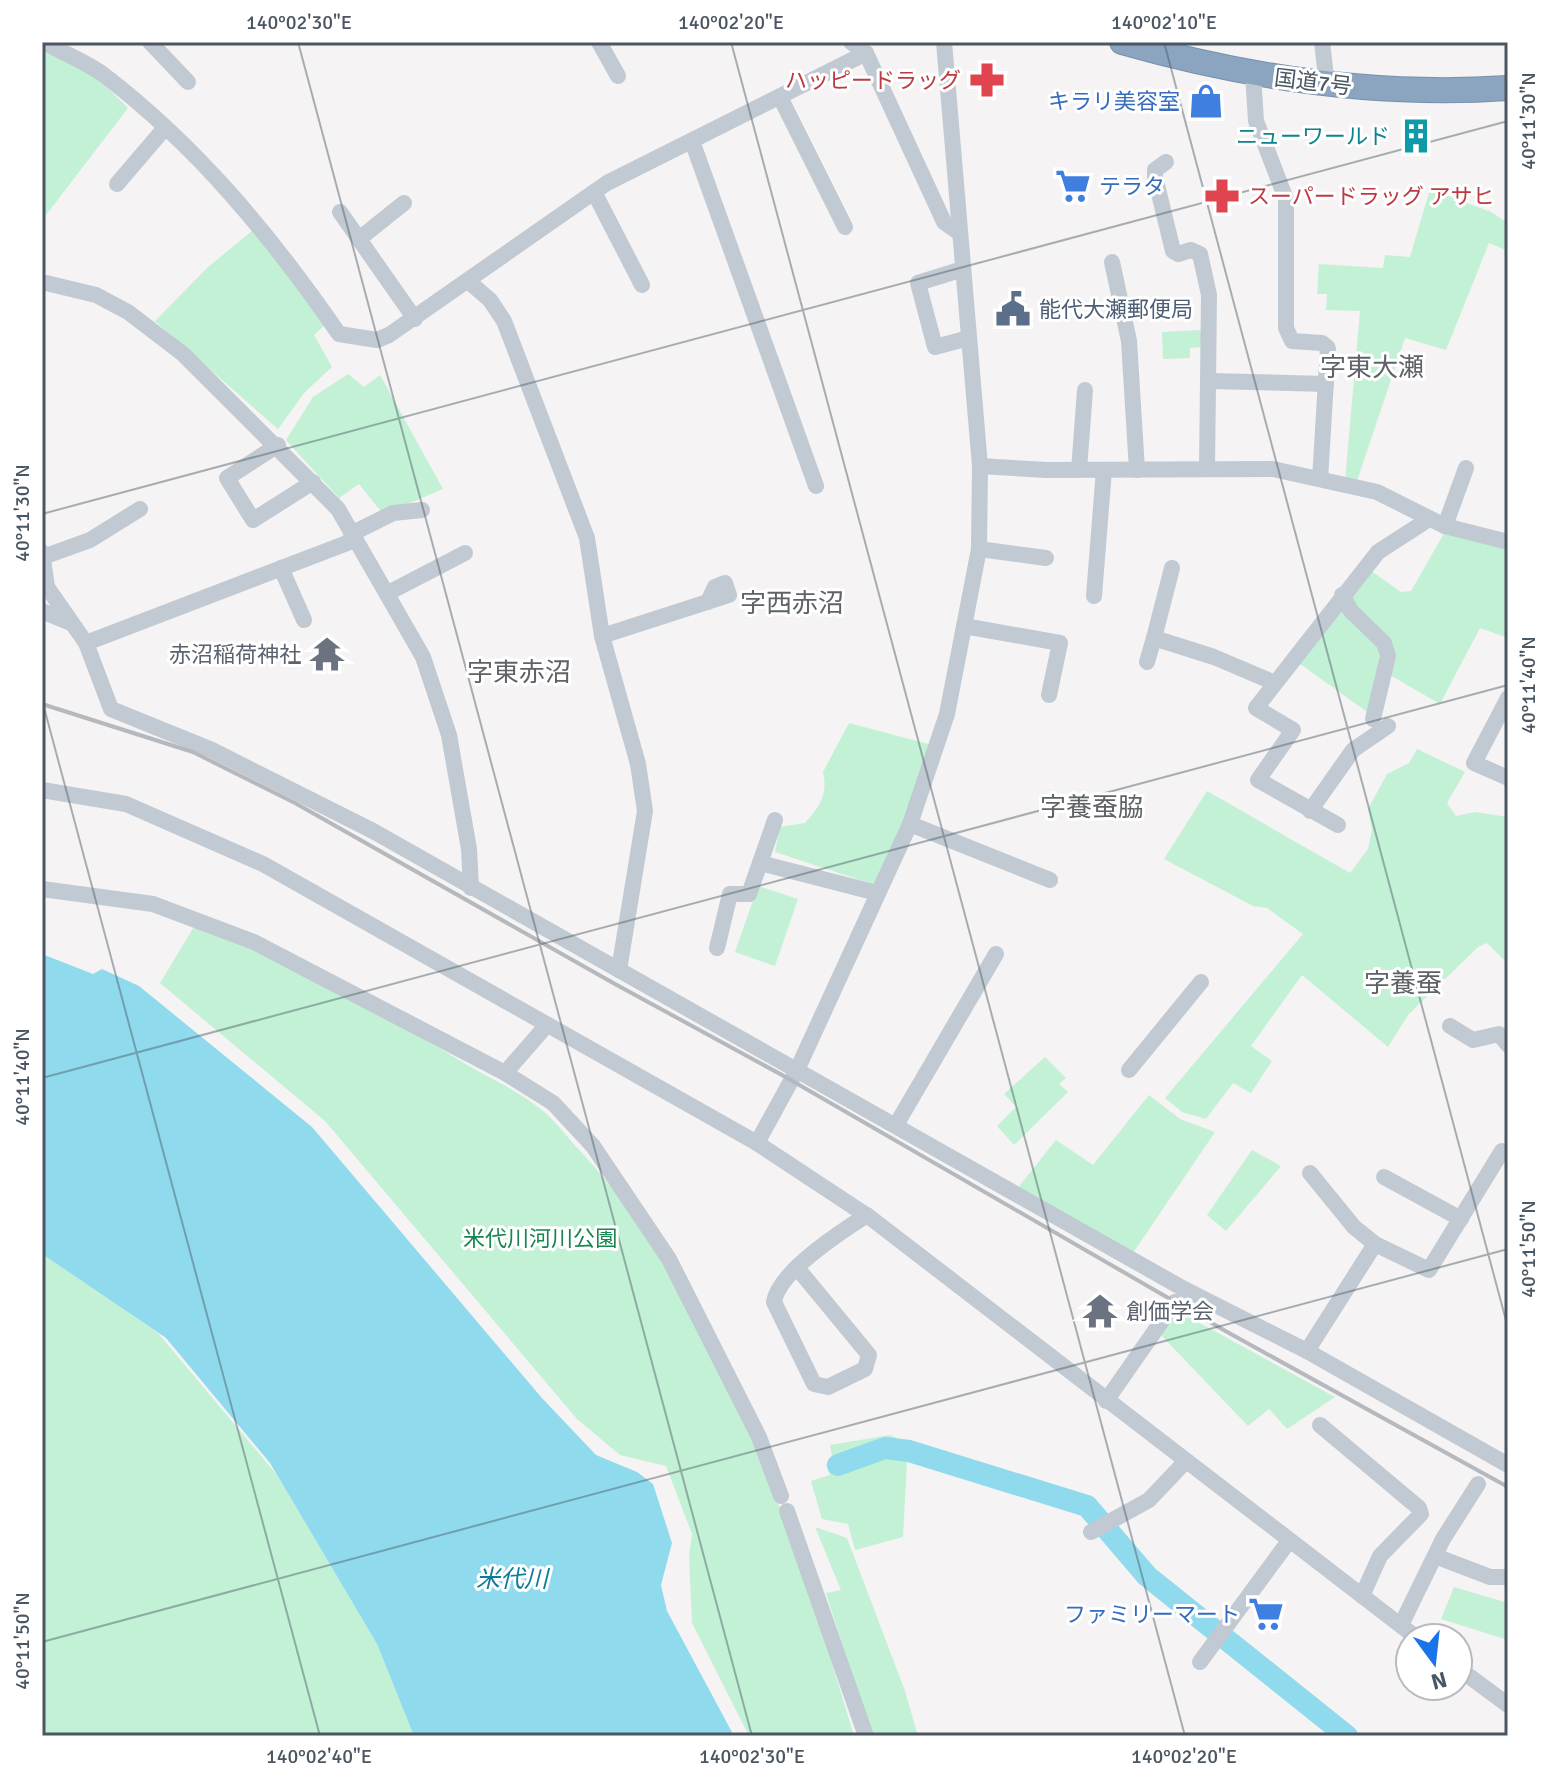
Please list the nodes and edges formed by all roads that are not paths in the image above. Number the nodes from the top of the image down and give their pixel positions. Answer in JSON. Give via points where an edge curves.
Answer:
{"nodes":[{"id":1,"x":44,"y":42,"type":"edge"},
{"id":2,"x":150,"y":42,"type":"edge"},
{"id":3,"x":599,"y":42,"type":"edge"},
{"id":4,"x":851,"y":42,"type":"edge"},
{"id":5,"x":944,"y":42,"type":"edge"},
{"id":6,"x":1122,"y":42,"type":"edge"},
{"id":7,"x":1322,"y":42,"type":"edge"},
{"id":8,"x":866,"y":53,"type":"junction"},
{"id":9,"x":1253,"y":74,"type":"junction"},
{"id":10,"x":618,"y":76,"type":"dead end"},
{"id":11,"x":188,"y":82,"type":"dead end"},
{"id":12,"x":1327,"y":85,"type":"junction"},
{"id":13,"x":1508,"y":88,"type":"edge"},
{"id":14,"x":780,"y":97,"type":"junction"},
{"id":15,"x":164,"y":129,"type":"junction"},
{"id":16,"x":692,"y":141,"type":"junction"},
{"id":17,"x":1166,"y":162,"type":"dead end"},
{"id":18,"x":117,"y":184,"type":"dead end"},
{"id":19,"x":594,"y":192,"type":"junction"},
{"id":20,"x":404,"y":203,"type":"dead end"},
{"id":21,"x":340,"y":212,"type":"dead end"},
{"id":22,"x":845,"y":227,"type":"dead end"},
{"id":23,"x":958,"y":232,"type":"junction"},
{"id":24,"x":359,"y":239,"type":"junction"},
{"id":25,"x":1112,"y":262,"type":"dead end"},
{"id":26,"x":963,"y":269,"type":"junction"},
{"id":27,"x":468,"y":281,"type":"junction"},
{"id":28,"x":642,"y":285,"type":"dead end"},
{"id":29,"x":45,"y":288,"type":"edge"},
{"id":30,"x":415,"y":319,"type":"junction"},
{"id":31,"x":969,"y":338,"type":"junction"},
{"id":32,"x":1210,"y":381,"type":"junction"},
{"id":33,"x":1326,"y":384,"type":"junction"},
{"id":34,"x":1085,"y":390,"type":"dead end"},
{"id":35,"x":278,"y":445,"type":"junction"},
{"id":36,"x":980,"y":466,"type":"junction"},
{"id":37,"x":1466,"y":468,"type":"dead end"},
{"id":38,"x":1207,"y":469,"type":"junction"},
{"id":39,"x":1079,"y":470,"type":"junction"},
{"id":40,"x":1104,"y":470,"type":"junction"},
{"id":41,"x":1137,"y":470,"type":"junction"},
{"id":42,"x":1320,"y":479,"type":"junction"},
{"id":43,"x":313,"y":482,"type":"junction"},
{"id":44,"x":816,"y":486,"type":"dead end"},
{"id":45,"x":140,"y":509,"type":"dead end"},
{"id":46,"x":422,"y":510,"type":"dead end"},
{"id":47,"x":1429,"y":519,"type":"junction"},
{"id":48,"x":1445,"y":526,"type":"junction"},
{"id":49,"x":353,"y":537,"type":"junction"},
{"id":50,"x":1508,"y":542,"type":"edge"},
{"id":51,"x":979,"y":549,"type":"junction"},
{"id":52,"x":465,"y":553,"type":"dead end"},
{"id":53,"x":42,"y":554,"type":"edge"},
{"id":54,"x":1046,"y":558,"type":"dead end"},
{"id":55,"x":281,"y":568,"type":"junction"},
{"id":56,"x":1172,"y":568,"type":"dead end"},
{"id":57,"x":388,"y":593,"type":"junction"},
{"id":58,"x":1342,"y":595,"type":"junction"},
{"id":59,"x":1094,"y":596,"type":"dead end"},
{"id":60,"x":708,"y":602,"type":"dead end"},
{"id":61,"x":42,"y":611,"type":"edge"},
{"id":62,"x":304,"y":620,"type":"dead end"},
{"id":63,"x":72,"y":624,"type":"junction"},
{"id":64,"x":964,"y":626,"type":"junction"},
{"id":65,"x":602,"y":636,"type":"junction"},
{"id":66,"x":1154,"y":638,"type":"junction"},
{"id":67,"x":86,"y":643,"type":"junction"},
{"id":68,"x":1147,"y":662,"type":"dead end"},
{"id":69,"x":1275,"y":683,"type":"junction"},
{"id":70,"x":1049,"y":695,"type":"dead end"},
{"id":71,"x":1508,"y":698,"type":"edge"},
{"id":72,"x":1508,"y":778,"type":"edge"},
{"id":73,"x":42,"y":790,"type":"edge"},
{"id":74,"x":1310,"y":811,"type":"junction"},
{"id":75,"x":775,"y":820,"type":"dead end"},
{"id":76,"x":910,"y":824,"type":"junction"},
{"id":77,"x":1338,"y":825,"type":"dead end"},
{"id":78,"x":760,"y":863,"type":"junction"},
{"id":79,"x":1050,"y":880,"type":"dead end"},
{"id":80,"x":471,"y":888,"type":"junction"},
{"id":81,"x":42,"y":889,"type":"edge"},
{"id":82,"x":877,"y":893,"type":"junction"},
{"id":83,"x":717,"y":948,"type":"dead end"},
{"id":84,"x":996,"y":954,"type":"dead end"},
{"id":85,"x":619,"y":970,"type":"junction"},
{"id":86,"x":1201,"y":982,"type":"dead end"},
{"id":87,"x":546,"y":1026,"type":"junction"},
{"id":88,"x":1450,"y":1026,"type":"dead end"},
{"id":89,"x":1508,"y":1045,"type":"edge"},
{"id":90,"x":797,"y":1070,"type":"junction"},
{"id":91,"x":1129,"y":1070,"type":"dead end"},
{"id":92,"x":505,"y":1073,"type":"junction"},
{"id":93,"x":896,"y":1125,"type":"junction"},
{"id":94,"x":757,"y":1143,"type":"junction"},
{"id":95,"x":1508,"y":1154,"type":"edge"},
{"id":96,"x":1310,"y":1173,"type":"dead end"},
{"id":97,"x":1384,"y":1177,"type":"dead end"},
{"id":98,"x":867,"y":1215,"type":"junction"},
{"id":99,"x":1461,"y":1219,"type":"junction"},
{"id":100,"x":1375,"y":1244,"type":"junction"},
{"id":101,"x":798,"y":1269,"type":"junction"},
{"id":102,"x":1175,"y":1302,"type":"dead end"},
{"id":103,"x":1307,"y":1351,"type":"junction"},
{"id":104,"x":1106,"y":1401,"type":"junction"},
{"id":105,"x":1320,"y":1425,"type":"dead end"},
{"id":106,"x":1185,"y":1462,"type":"junction"},
{"id":107,"x":1508,"y":1465,"type":"edge"},
{"id":108,"x":1478,"y":1484,"type":"dead end"},
{"id":109,"x":1091,"y":1532,"type":"dead end"},
{"id":110,"x":1289,"y":1541,"type":"junction"},
{"id":111,"x":1435,"y":1556,"type":"junction"},
{"id":112,"x":1508,"y":1577,"type":"edge"},
{"id":113,"x":1362,"y":1596,"type":"junction"},
{"id":114,"x":1397,"y":1622,"type":"edge"},
{"id":115,"x":1402,"y":1622,"type":"edge"},
{"id":116,"x":1200,"y":1662,"type":"dead end"},
{"id":117,"x":1474,"y":1680,"type":"edge"},
{"id":118,"x":1508,"y":1705,"type":"edge"},
{"id":119,"x":866,"y":1736,"type":"edge"}],
"edges":[{"from":1,"to":15,"type":"street","via":[[101,73]]},
{"from":2,"to":11,"type":"street"},
{"from":3,"to":10,"type":"street"},
{"from":4,"to":8,"type":"street"},
{"from":5,"to":23,"type":"street"},
{"from":6,"to":9,"type":"highway","name":"国道7号"},
{"from":7,"to":12,"type":"street"},
{"from":8,"to":14,"type":"street"},
{"from":8,"to":23,"type":"street","via":[[944,222]]},
{"from":9,"to":12,"type":"highway","name":"国道7号"},
{"from":9,"to":33,"type":"street","via":[[1255,117],[1286,199],[1286,328],[1292,341],[1328,348]]},
{"from":12,"to":13,"type":"highway","name":"国道7号"},
{"from":14,"to":16,"type":"street"},
{"from":14,"to":22,"type":"street"},
{"from":15,"to":18,"type":"street"},
{"from":15,"to":30,"type":"street","via":[[196,155],[279,249],[339,334],[377,340]]},
{"from":16,"to":19,"type":"street"},
{"from":16,"to":44,"type":"street"},
{"from":17,"to":32,"type":"street","via":[[1155,170],[1155,177],[1173,251],[1200,254],[1209,295]]},
{"from":19,"to":27,"type":"street"},
{"from":19,"to":28,"type":"street"},
{"from":20,"to":24,"type":"street"},
{"from":21,"to":24,"type":"street"},
{"from":23,"to":26,"type":"street"},
{"from":24,"to":30,"type":"street"},
{"from":25,"to":41,"type":"street","via":[[1129,341]]},
{"from":26,"to":31,"type":"street"},
{"from":26,"to":31,"type":"street","via":[[918,283],[935,347]]},
{"from":27,"to":30,"type":"street"},
{"from":27,"to":65,"type":"street","via":[[490,300],[517,351],[587,538]]},
{"from":29,"to":35,"type":"street","via":[[96,295],[128,312],[183,354]]},
{"from":31,"to":36,"type":"street"},
{"from":32,"to":33,"type":"street"},
{"from":32,"to":38,"type":"street"},
{"from":33,"to":42,"type":"street"},
{"from":34,"to":39,"type":"street"},
{"from":35,"to":43,"type":"street"},
{"from":35,"to":43,"type":"street","via":[[227,478],[253,520]]},
{"from":36,"to":39,"type":"street"},
{"from":36,"to":51,"type":"street"},
{"from":37,"to":48,"type":"street"},
{"from":38,"to":41,"type":"street"},
{"from":38,"to":42,"type":"street","via":[[1273,469]]},
{"from":39,"to":40,"type":"street"},
{"from":40,"to":41,"type":"street"},
{"from":40,"to":59,"type":"street"},
{"from":42,"to":47,"type":"street","via":[[1377,492]]},
{"from":43,"to":49,"type":"street","via":[[338,509]]},
{"from":45,"to":53,"type":"street","via":[[90,540]]},
{"from":46,"to":49,"type":"street","via":[[393,513]]},
{"from":47,"to":48,"type":"street"},
{"from":47,"to":58,"type":"street","via":[[1378,552]]},
{"from":48,"to":50,"type":"street"},
{"from":49,"to":55,"type":"street"},
{"from":49,"to":57,"type":"street"},
{"from":51,"to":54,"type":"street"},
{"from":51,"to":64,"type":"street"},
{"from":52,"to":57,"type":"street"},
{"from":53,"to":63,"type":"street","via":[[47,587]]},
{"from":55,"to":62,"type":"street"},
{"from":55,"to":67,"type":"street"},
{"from":56,"to":66,"type":"street"},
{"from":57,"to":80,"type":"street","via":[[423,657],[449,735]]},
{"from":58,"to":69,"type":"street"},
{"from":58,"to":74,"type":"street","via":[[1384,643],[1388,656],[1380,722]]},
{"from":60,"to":65,"type":"street"},
{"from":61,"to":63,"type":"street"},
{"from":63,"to":67,"type":"street"},
{"from":64,"to":70,"type":"street","via":[[1060,643]]},
{"from":64,"to":76,"type":"street","via":[[947,714]]},
{"from":65,"to":85,"type":"street","via":[[638,764],[645,811]]},
{"from":66,"to":68,"type":"street"},
{"from":66,"to":69,"type":"street"},
{"from":67,"to":80,"type":"street","via":[[111,709],[288,786]]},
{"from":69,"to":74,"type":"street","via":[[1256,708],[1293,730],[1258,780]]},
{"from":71,"to":72,"type":"street","via":[[1474,763]]},
{"from":73,"to":87,"type":"street","via":[[126,804],[263,864]]},
{"from":74,"to":77,"type":"street"},
{"from":75,"to":78,"type":"street"},
{"from":76,"to":79,"type":"street"},
{"from":76,"to":82,"type":"street"},
{"from":78,"to":82,"type":"street"},
{"from":78,"to":83,"type":"street","via":[[749,894],[730,894]]},
{"from":80,"to":85,"type":"street"},
{"from":81,"to":92,"type":"street","via":[[153,904],[254,942]]},
{"from":82,"to":90,"type":"street"},
{"from":84,"to":93,"type":"street"},
{"from":85,"to":90,"type":"street"},
{"from":86,"to":91,"type":"street"},
{"from":87,"to":92,"type":"street"},
{"from":87,"to":94,"type":"street"},
{"from":88,"to":89,"type":"street","via":[[1473,1040],[1499,1034]]},
{"from":90,"to":93,"type":"street"},
{"from":90,"to":94,"type":"street"},
{"from":92,"to":119,"type":"street","via":[[553,1103],[593,1146],[669,1259],[759,1437]]},
{"from":93,"to":103,"type":"street","via":[[1184,1289]]},
{"from":94,"to":98,"type":"street"},
{"from":95,"to":99,"type":"street","via":[[1502,1151]]},
{"from":96,"to":100,"type":"street","via":[[1354,1227]]},
{"from":97,"to":99,"type":"street"},
{"from":98,"to":101,"type":"street","via":[[831,1238]]},
{"from":98,"to":104,"type":"street"},
{"from":99,"to":100,"type":"street","via":[[1429,1270]]},
{"from":100,"to":103,"type":"street"},
{"from":101,"to":101,"type":"street","via":[[776,1290],[774,1302],[814,1384],[828,1387],[865,1369],[869,1355]]},
{"from":102,"to":104,"type":"street"},
{"from":103,"to":107,"type":"street"},
{"from":104,"to":106,"type":"street"},
{"from":105,"to":113,"type":"street","via":[[1421,1514],[1380,1556]]},
{"from":106,"to":109,"type":"street","via":[[1149,1500]]},
{"from":106,"to":110,"type":"street"},
{"from":108,"to":111,"type":"street"},
{"from":110,"to":113,"type":"street"},
{"from":110,"to":116,"type":"street"},
{"from":111,"to":112,"type":"street","via":[[1490,1577]]},
{"from":111,"to":115,"type":"street"},
{"from":113,"to":114,"type":"street"},
{"from":117,"to":118,"type":"street"}]}
